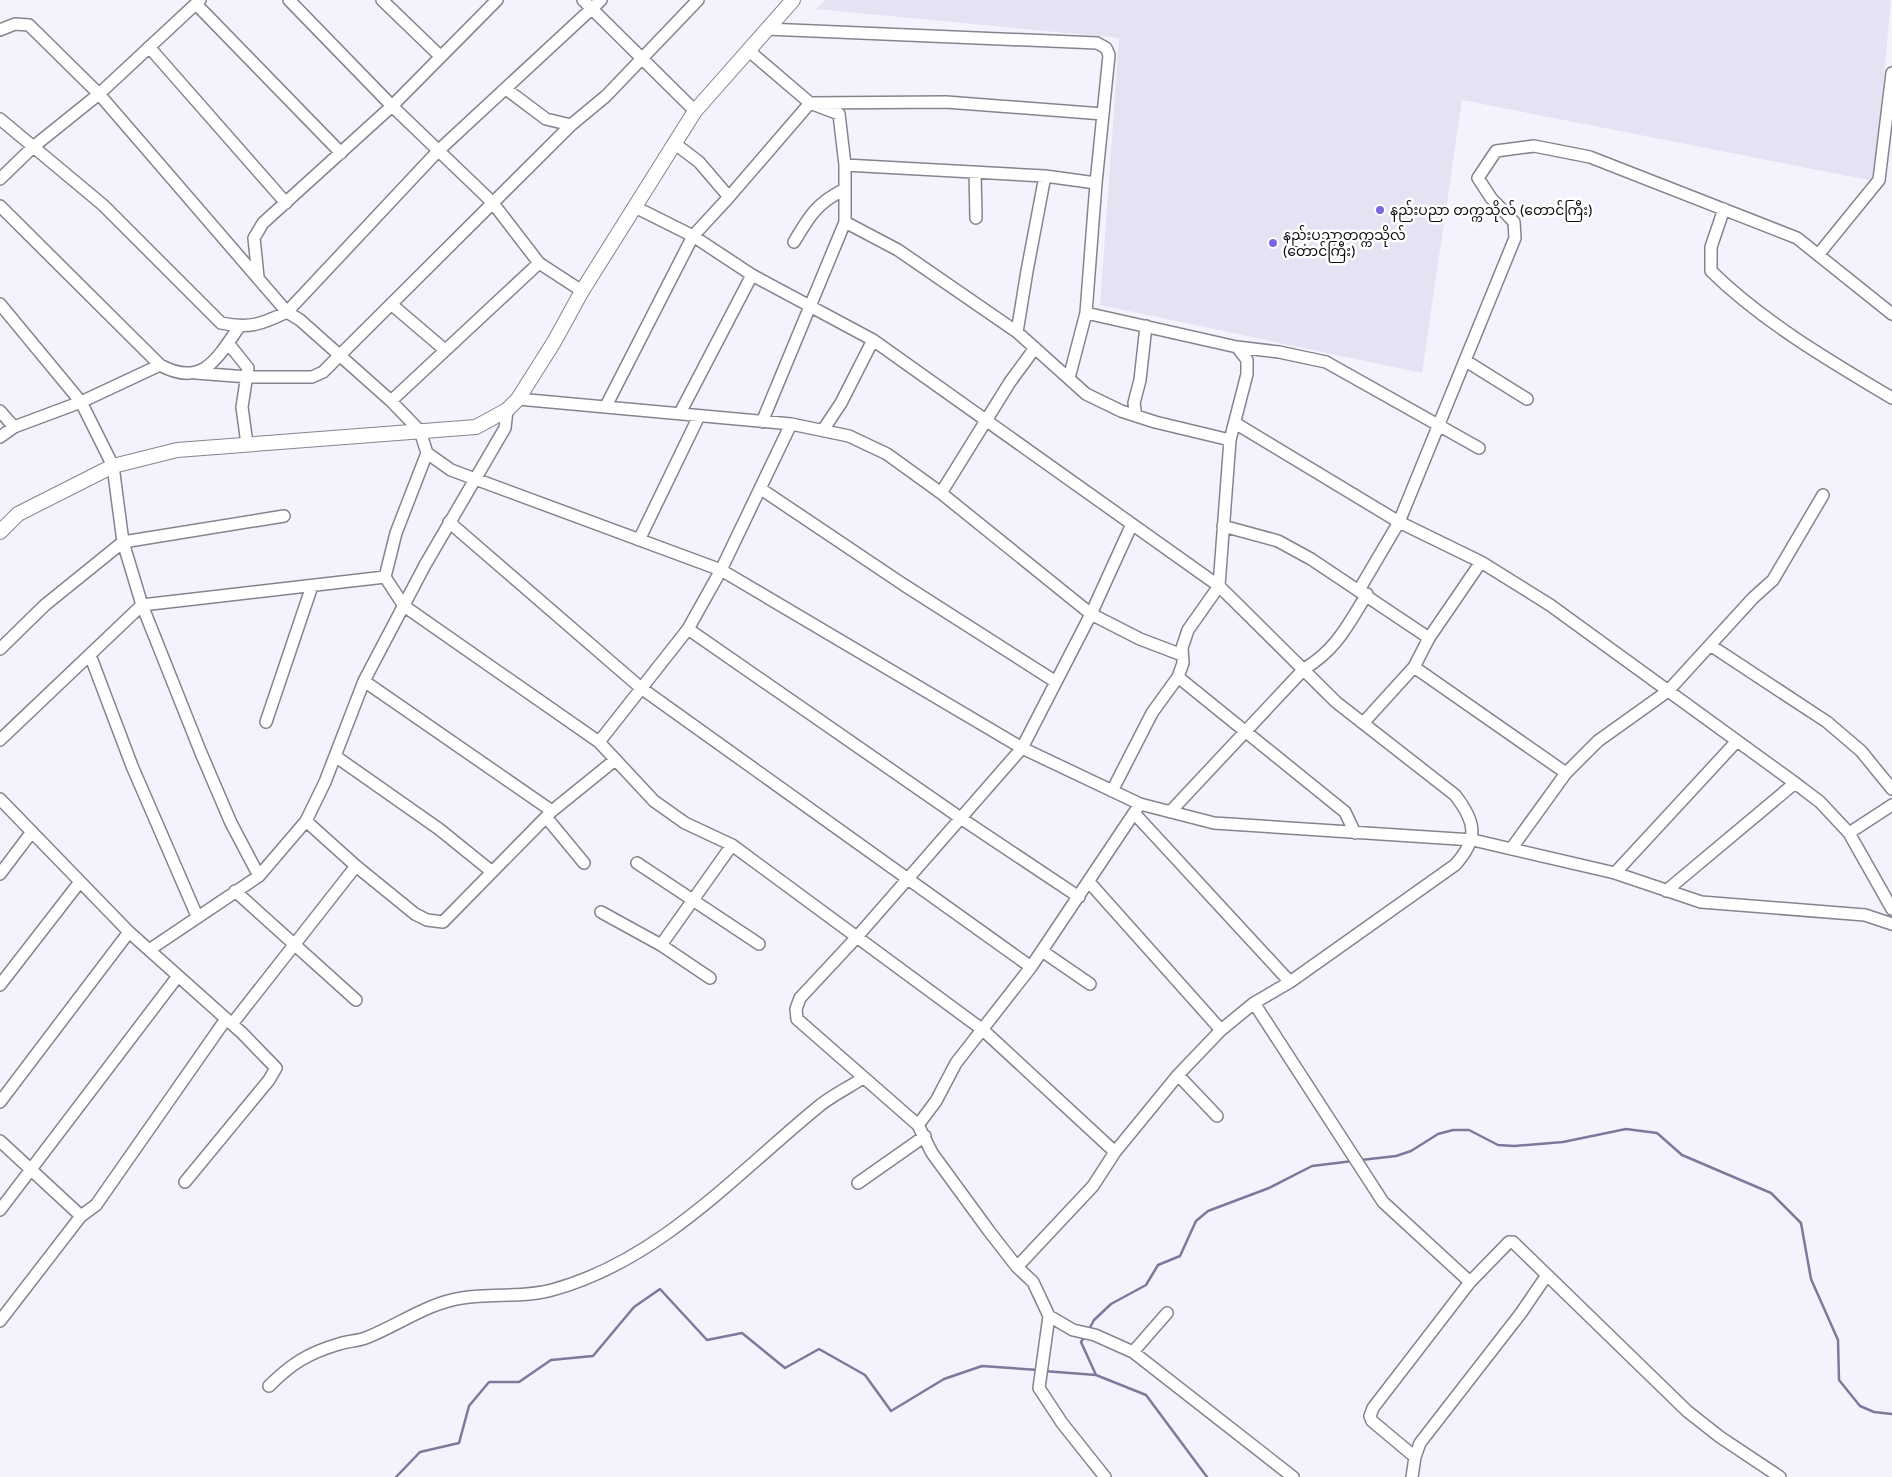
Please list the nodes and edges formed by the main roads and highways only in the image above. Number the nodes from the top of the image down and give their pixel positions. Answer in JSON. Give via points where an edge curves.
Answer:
{"nodes":[{"id":1,"x":793,"y":0,"type":"edge"},
{"id":2,"x":0,"y":532,"type":"edge"}],
"edges":[{"from":1,"to":2,"type":"main road","via":[[695,111],[582,291],[554,342],[518,399],[507,410],[476,427],[177,450],[113,466],[18,514]]}]}
